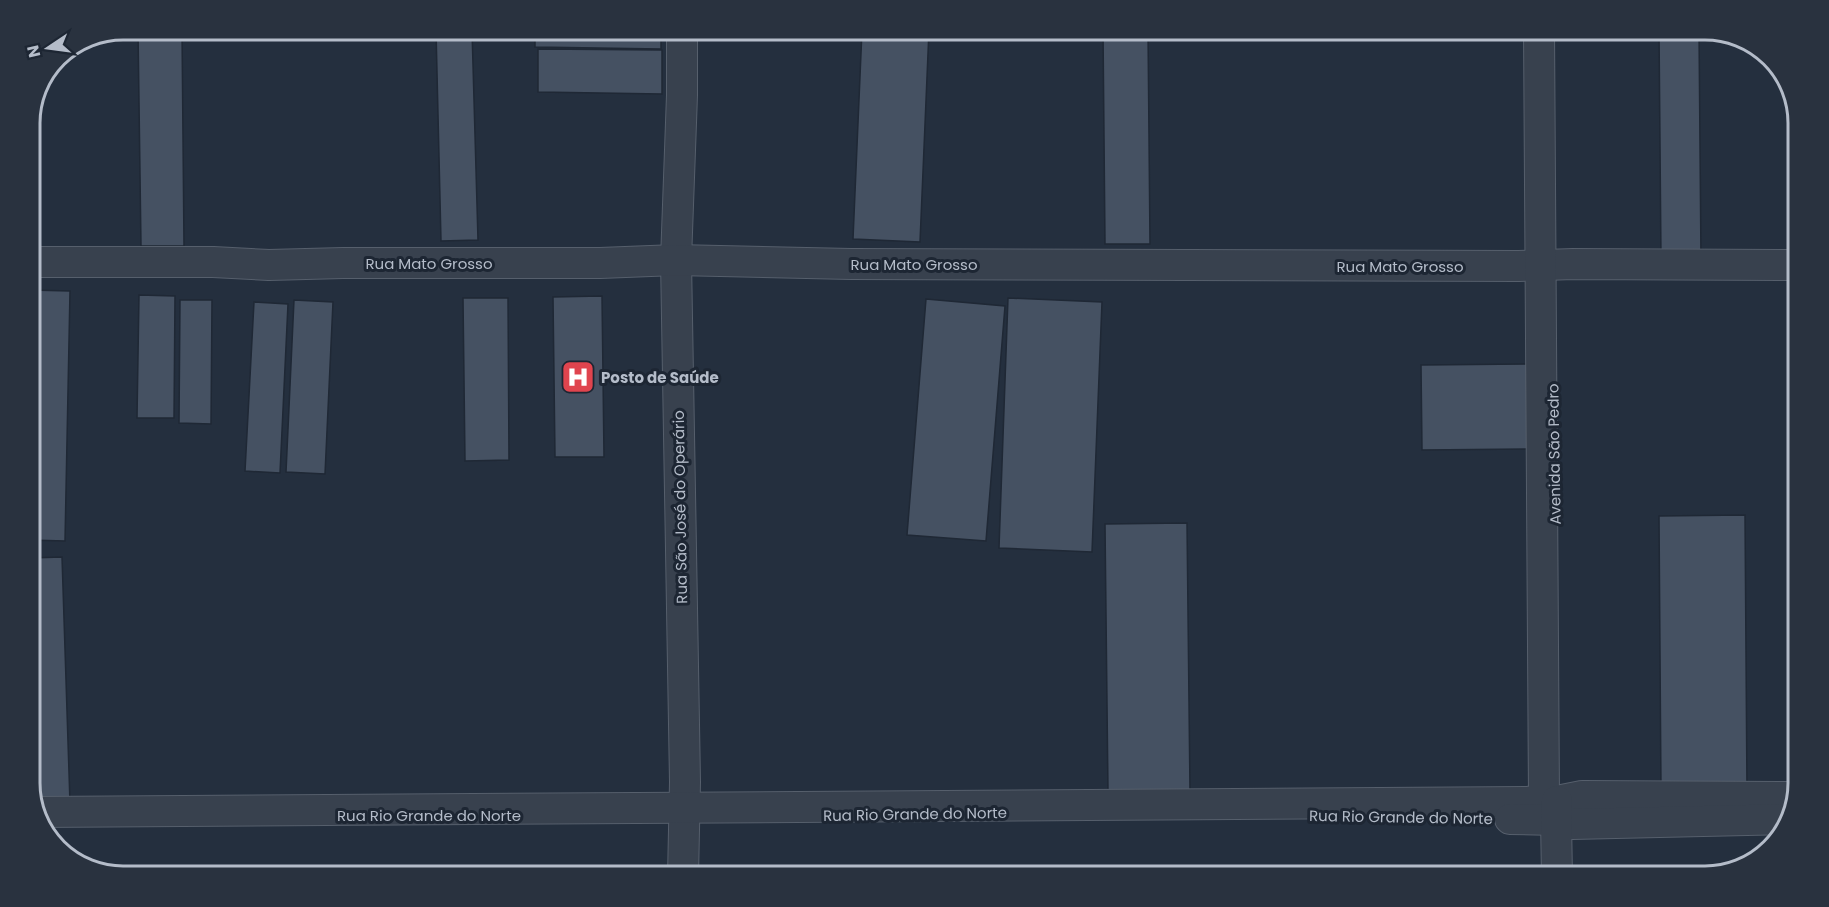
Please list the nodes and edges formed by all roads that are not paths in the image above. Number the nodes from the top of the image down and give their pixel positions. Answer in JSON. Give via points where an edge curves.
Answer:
{"nodes":[{"id":1,"x":682,"y":40,"type":"edge"},
{"id":2,"x":1539,"y":40,"type":"edge"},
{"id":3,"x":1552,"y":40,"type":"edge"},
{"id":4,"x":676,"y":260,"type":"junction"},
{"id":5,"x":41,"y":262,"type":"edge"},
{"id":6,"x":1546,"y":264,"type":"junction"},
{"id":7,"x":1788,"y":265,"type":"edge"},
{"id":8,"x":1788,"y":797,"type":"edge"},
{"id":9,"x":1528,"y":802,"type":"joint"},
{"id":10,"x":1556,"y":810,"type":"junction"},
{"id":11,"x":684,"y":812,"type":"junction"},
{"id":12,"x":47,"y":814,"type":"edge"},
{"id":13,"x":1780,"y":819,"type":"edge"},
{"id":14,"x":683,"y":866,"type":"edge"},
{"id":15,"x":1557,"y":866,"type":"edge"}],
"edges":[{"from":1,"to":4,"type":"street","name":"Rua São José do Operário"},
{"from":2,"to":6,"type":"street","name":"Avenida São Pedro"},
{"from":3,"to":6,"type":"street","name":"Avenida São Pedro","via":[[1554,130]]},
{"from":4,"to":5,"type":"street","name":"Rua Mato Grosso","via":[[303,265]]},
{"from":4,"to":6,"type":"street","name":"Rua Mato Grosso","via":[[851,264]]},
{"from":4,"to":11,"type":"street","name":"Rua São José do Operário"},
{"from":6,"to":7,"type":"street","name":"Rua Mato Grosso"},
{"from":6,"to":9,"type":"street","name":"Avenida São Pedro","via":[[1540,472],[1544,799]]},
{"from":6,"to":10,"type":"street","name":"Avenida São Pedro"},
{"from":8,"to":10,"type":"street","name":"Rua Rio Grande do Norte","via":[[1582,796]]},
{"from":9,"to":11,"type":"street","name":"Rua Rio Grande do Norte"},
{"from":10,"to":11,"type":"street","name":"Rua Rio Grande do Norte","via":[[700,818]]},
{"from":10,"to":13,"type":"street","name":"Rua Rio Grande do Norte","via":[[1572,824]]},
{"from":10,"to":15,"type":"street","name":"Avenida São Pedro"},
{"from":11,"to":12,"type":"street","name":"Rua Rio Grande do Norte"},
{"from":11,"to":14,"type":"street","name":"Rua São José do Operário"}]}
